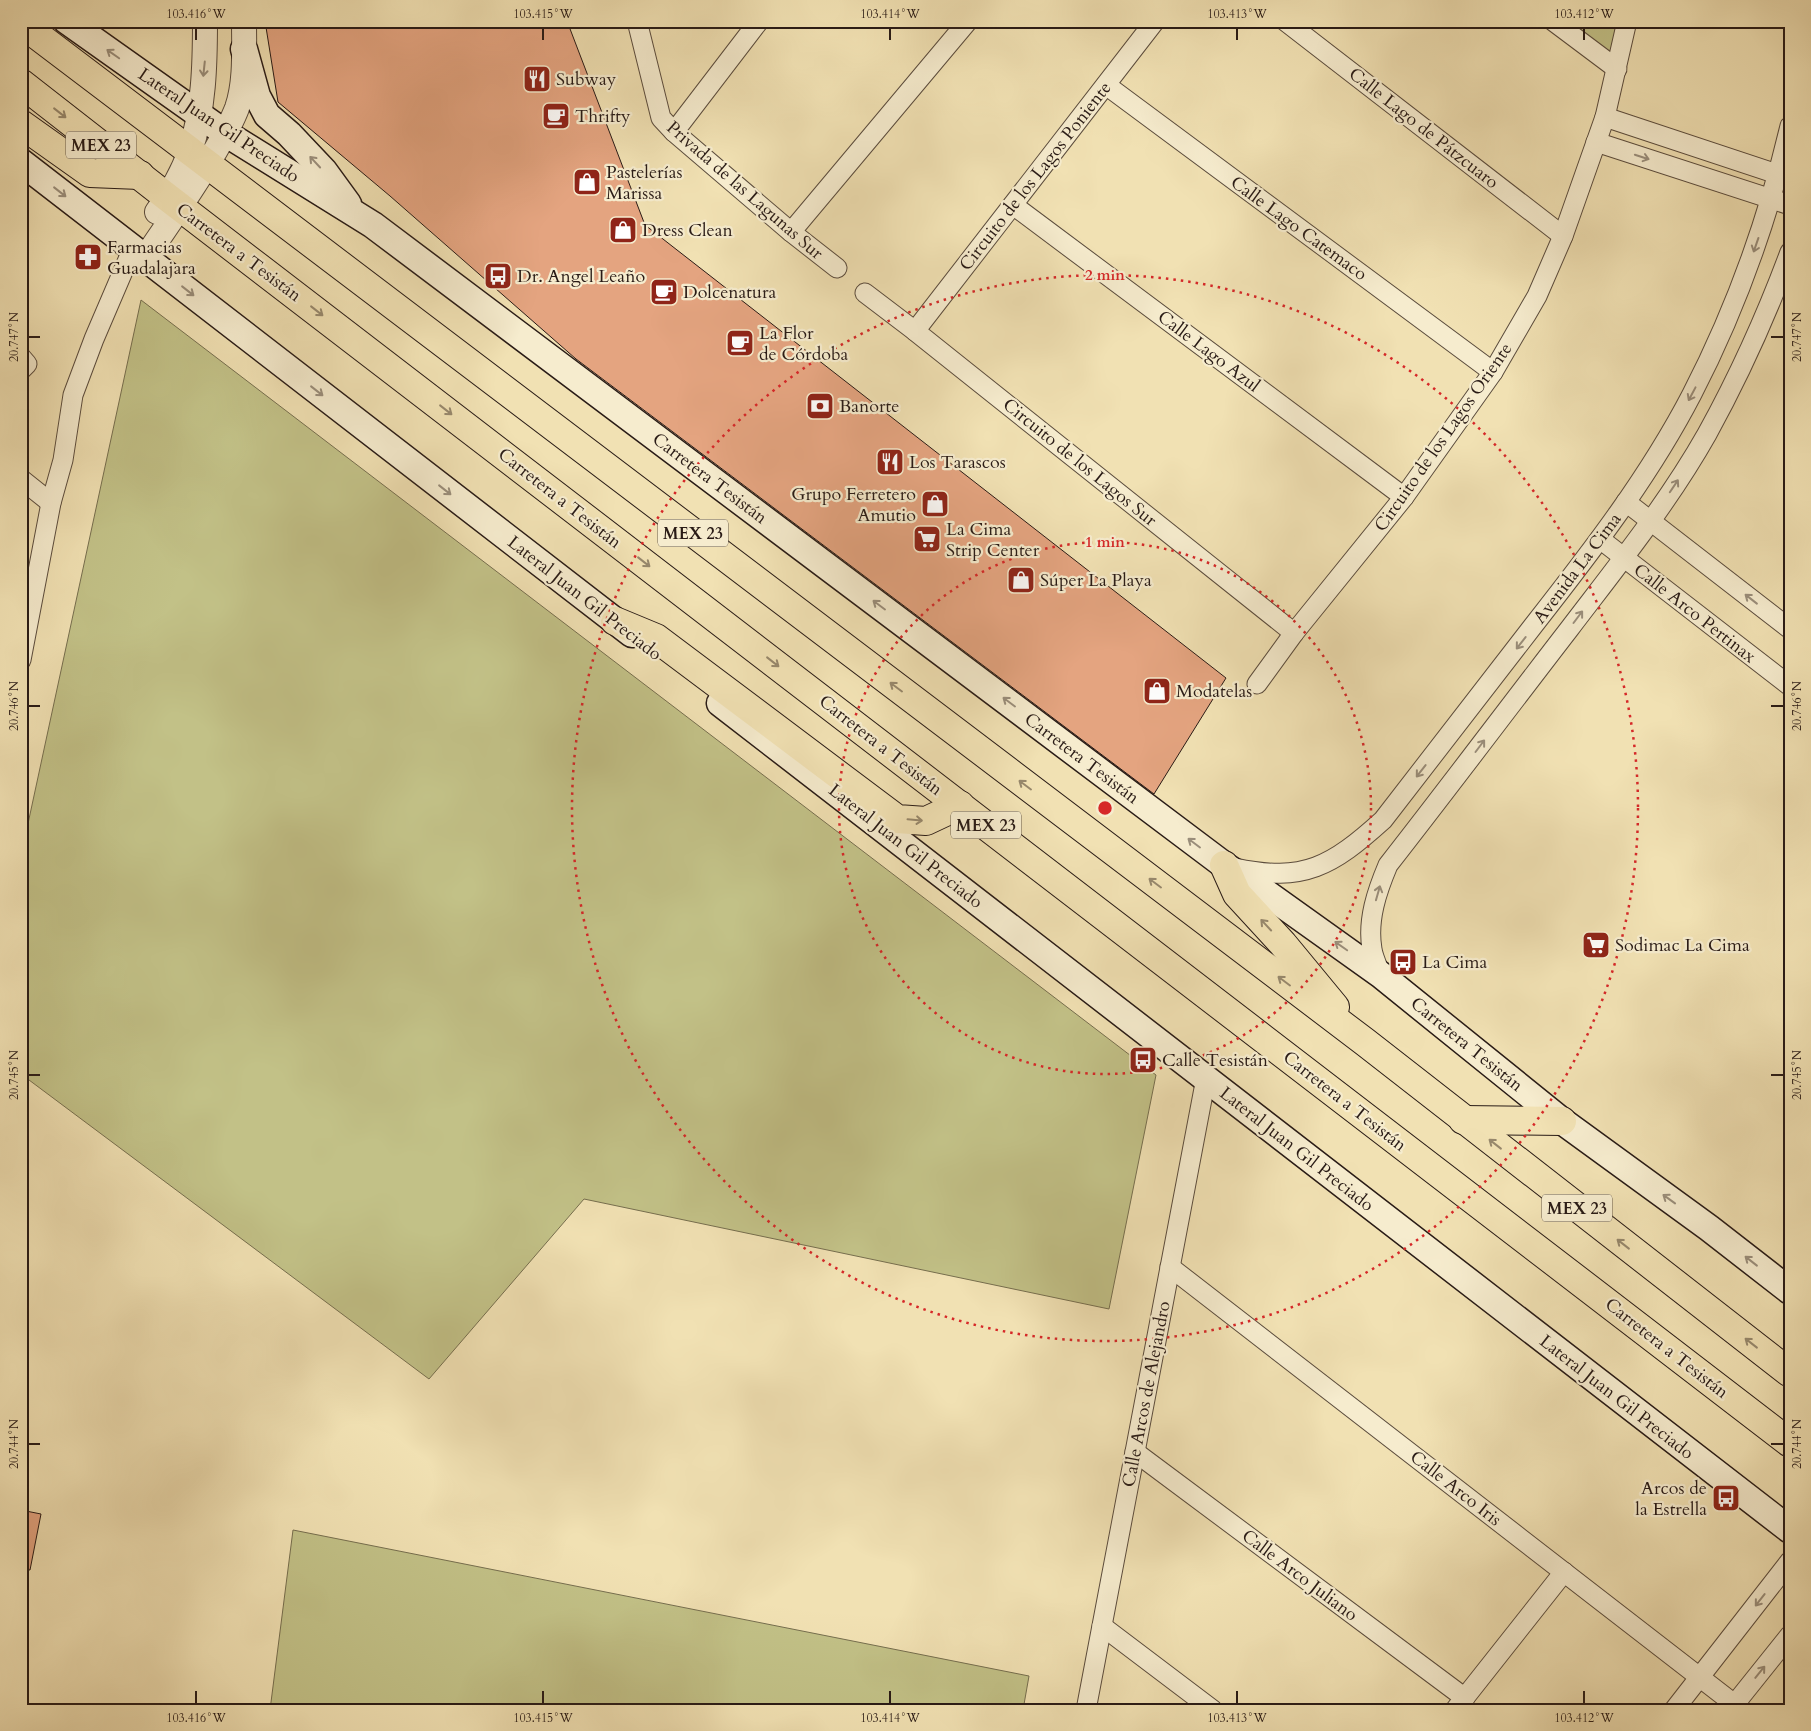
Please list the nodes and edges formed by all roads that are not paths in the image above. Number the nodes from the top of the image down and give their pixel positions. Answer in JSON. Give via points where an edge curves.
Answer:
{"nodes":[{"id":1,"x":67,"y":21,"type":"edge"},
{"id":2,"x":205,"y":21,"type":"edge"},
{"id":3,"x":244,"y":21,"type":"edge"},
{"id":4,"x":637,"y":21,"type":"edge"},
{"id":5,"x":759,"y":21,"type":"edge"},
{"id":6,"x":968,"y":21,"type":"edge"},
{"id":7,"x":1155,"y":21,"type":"edge"},
{"id":8,"x":1285,"y":21,"type":"edge"},
{"id":9,"x":1553,"y":21,"type":"edge"},
{"id":10,"x":1627,"y":21,"type":"edge"},
{"id":11,"x":21,"y":23,"type":"edge"},
{"id":12,"x":244,"y":49,"type":"junction"},
{"id":13,"x":1617,"y":69,"type":"junction"},
{"id":14,"x":21,"y":83,"type":"edge"},
{"id":15,"x":1106,"y":85,"type":"junction"},
{"id":16,"x":200,"y":116,"type":"junction"},
{"id":17,"x":1605,"y":117,"type":"junction"},
{"id":18,"x":21,"y":124,"type":"edge"},
{"id":19,"x":1790,"y":126,"type":"edge"},
{"id":20,"x":674,"y":132,"type":"junction"},
{"id":21,"x":225,"y":133,"type":"junction"},
{"id":22,"x":1596,"y":142,"type":"junction"},
{"id":23,"x":1722,"y":156,"type":"junction"},
{"id":24,"x":198,"y":158,"type":"junction"},
{"id":25,"x":21,"y":162,"type":"edge"},
{"id":26,"x":140,"y":175,"type":"junction"},
{"id":27,"x":1784,"y":177,"type":"edge"},
{"id":28,"x":1714,"y":180,"type":"junction"},
{"id":29,"x":1772,"y":199,"type":"junction"},
{"id":30,"x":174,"y":202,"type":"junction"},
{"id":31,"x":1013,"y":205,"type":"junction"},
{"id":32,"x":1790,"y":205,"type":"edge"},
{"id":33,"x":364,"y":220,"type":"junction"},
{"id":34,"x":791,"y":232,"type":"junction"},
{"id":35,"x":1564,"y":236,"type":"junction"},
{"id":36,"x":1790,"y":252,"type":"edge"},
{"id":37,"x":139,"y":253,"type":"junction"},
{"id":38,"x":837,"y":268,"type":"dead end"},
{"id":39,"x":865,"y":293,"type":"dead end"},
{"id":40,"x":915,"y":331,"type":"junction"},
{"id":41,"x":1493,"y":372,"type":"junction"},
{"id":42,"x":21,"y":478,"type":"edge"},
{"id":43,"x":1404,"y":497,"type":"junction"},
{"id":44,"x":1626,"y":502,"type":"junction"},
{"id":45,"x":51,"y":503,"type":"junction"},
{"id":46,"x":1650,"y":521,"type":"junction"},
{"id":47,"x":1600,"y":540,"type":"junction"},
{"id":48,"x":1624,"y":558,"type":"junction"},
{"id":49,"x":615,"y":621,"type":"junction"},
{"id":50,"x":1790,"y":628,"type":"edge"},
{"id":51,"x":1294,"y":633,"type":"junction"},
{"id":52,"x":21,"y":660,"type":"edge"},
{"id":53,"x":1257,"y":684,"type":"dead end"},
{"id":54,"x":1790,"y":686,"type":"edge"},
{"id":55,"x":1407,"y":790,"type":"junction"},
{"id":56,"x":960,"y":805,"type":"junction"},
{"id":57,"x":1433,"y":807,"type":"junction"},
{"id":58,"x":1224,"y":865,"type":"junction"},
{"id":59,"x":1381,"y":975,"type":"junction"},
{"id":60,"x":1365,"y":1042,"type":"junction"},
{"id":61,"x":1206,"y":1078,"type":"junction"},
{"id":62,"x":1463,"y":1120,"type":"junction"},
{"id":63,"x":1562,"y":1121,"type":"junction"},
{"id":64,"x":1170,"y":1267,"type":"junction"},
{"id":65,"x":1790,"y":1291,"type":"edge"},
{"id":66,"x":1790,"y":1373,"type":"edge"},
{"id":67,"x":1790,"y":1443,"type":"edge"},
{"id":68,"x":1135,"y":1452,"type":"junction"},
{"id":69,"x":1790,"y":1530,"type":"edge"},
{"id":70,"x":1790,"y":1561,"type":"edge"},
{"id":71,"x":1564,"y":1572,"type":"junction"},
{"id":72,"x":1102,"y":1626,"type":"junction"},
{"id":73,"x":1790,"y":1635,"type":"edge"},
{"id":74,"x":1700,"y":1678,"type":"junction"},
{"id":75,"x":1460,"y":1704,"type":"edge"},
{"id":76,"x":1735,"y":1708,"type":"edge"},
{"id":77,"x":1086,"y":1710,"type":"edge"},
{"id":78,"x":1213,"y":1710,"type":"edge"},
{"id":79,"x":1674,"y":1710,"type":"edge"}],
"edges":[{"from":16,"to":1,"type":"main road","name":"Lateral Juan Gil Preciado","one_way":true},
{"from":2,"to":16,"type":"street","one_way":true},
{"from":3,"to":12,"type":"street"},
{"from":4,"to":20,"type":"street","name":"Privada de las Lagunas Sur","via":[[661,118]]},
{"from":5,"to":20,"type":"street"},
{"from":6,"to":34,"type":"street"},
{"from":7,"to":15,"type":"street","name":"Circuito de los Lagos Poniente"},
{"from":8,"to":35,"type":"street","name":"Calle Lago de Pátzcuaro"},
{"from":9,"to":13,"type":"street"},
{"from":10,"to":13,"type":"street","name":"Circuito de los Lagos Oriente"},
{"from":11,"to":24,"type":"main road","number":"MEX 23"},
{"from":12,"to":21,"type":"street","via":[[237,108]]},
{"from":33,"to":12,"type":"main road","one_way":true,"via":[[324,171],[268,115],[257,96]]},
{"from":13,"to":17,"type":"street","name":"Circuito de los Lagos Oriente"},
{"from":14,"to":26,"type":"main road","name":"Carretera a Tesistán","number":"MEX 23","one_way":true},
{"from":15,"to":31,"type":"street","name":"Circuito de los Lagos Poniente"},
{"from":15,"to":41,"type":"street","name":"Calle Lago Catemaco"},
{"from":16,"to":21,"type":"main road","name":"Lateral Juan Gil Preciado"},
{"from":16,"to":24,"type":"street"},
{"from":17,"to":22,"type":"street","name":"Circuito de los Lagos Oriente"},
{"from":17,"to":23,"type":"street"},
{"from":18,"to":26,"type":"main road","via":[[90,172]]},
{"from":19,"to":27,"type":"street","name":"Avenida La Cima"},
{"from":20,"to":34,"type":"street","name":"Privada de las Lagunas Sur"},
{"from":21,"to":24,"type":"street"},
{"from":21,"to":33,"type":"main road","name":"Lateral Juan Gil Preciado"},
{"from":22,"to":28,"type":"street","one_way":true},
{"from":22,"to":35,"type":"street","name":"Circuito de los Lagos Oriente"},
{"from":23,"to":27,"type":"street"},
{"from":23,"to":28,"type":"street"},
{"from":24,"to":30,"type":"street"},
{"from":60,"to":24,"type":"main road","number":"MEX 23","one_way":true},
{"from":25,"to":37,"type":"main road","name":"Lateral Juan Gil Preciado","one_way":true},
{"from":26,"to":30,"type":"main road","name":"Carretera a Tesistán","number":"MEX 23"},
{"from":27,"to":29,"type":"street","name":"Avenida La Cima"},
{"from":28,"to":29,"type":"street"},
{"from":29,"to":32,"type":"street"},
{"from":29,"to":44,"type":"street","name":"Avenida La Cima","one_way":true,"via":[[1723,332],[1692,395]]},
{"from":30,"to":37,"type":"street"},
{"from":30,"to":56,"type":"main road","name":"Carretera a Tesistán","number":"MEX 23","one_way":true},
{"from":31,"to":40,"type":"street","name":"Circuito de los Lagos Poniente"},
{"from":31,"to":43,"type":"street","name":"Calle Lago Azul"},
{"from":58,"to":33,"type":"main road","name":"Carretera Tesistán","one_way":true},
{"from":34,"to":38,"type":"street","name":"Privada de las Lagunas Sur"},
{"from":35,"to":41,"type":"street","name":"Circuito de los Lagos Oriente","via":[[1538,296]]},
{"from":46,"to":36,"type":"street","name":"Avenida La Cima","one_way":true,"via":[[1707,434],[1745,359]]},
{"from":37,"to":45,"type":"street","via":[[121,275],[73,395],[63,460]]},
{"from":37,"to":49,"type":"main road","name":"Lateral Juan Gil Preciado","one_way":true},
{"from":39,"to":40,"type":"street","name":"Circuito de los Lagos Sur"},
{"from":40,"to":51,"type":"street","name":"Circuito de los Lagos Sur"},
{"from":41,"to":43,"type":"street","name":"Circuito de los Lagos Oriente"},
{"from":42,"to":45,"type":"street"},
{"from":43,"to":51,"type":"street","name":"Circuito de los Lagos Oriente"},
{"from":44,"to":46,"type":"street"},
{"from":44,"to":47,"type":"street","name":"Avenida La Cima"},
{"from":45,"to":52,"type":"street"},
{"from":46,"to":48,"type":"street","name":"Avenida La Cima"},
{"from":50,"to":46,"type":"street","one_way":true},
{"from":47,"to":48,"type":"street","name":"Calle Arco Pertinax"},
{"from":47,"to":55,"type":"street","name":"Avenida La Cima","one_way":true},
{"from":48,"to":54,"type":"street","name":"Calle Arco Pertinax"},
{"from":57,"to":48,"type":"street","name":"Avenida La Cima","one_way":true},
{"from":49,"to":56,"type":"main road","one_way":true,"via":[[656,638],[897,819],[926,821]]},
{"from":49,"to":61,"type":"main road","name":"Lateral Juan Gil Preciado"},
{"from":51,"to":53,"type":"street","name":"Circuito de los Lagos Oriente"},
{"from":55,"to":57,"type":"street"},
{"from":55,"to":58,"type":"street","name":"Avenida La Cima","via":[[1367,835],[1342,855],[1314,869],[1279,874]]},
{"from":56,"to":67,"type":"main road","name":"Carretera a Tesistán","number":"MEX 23"},
{"from":59,"to":57,"type":"street","name":"Avenida La Cima","one_way":true,"via":[[1372,950],[1372,916],[1378,889],[1388,866]]},
{"from":59,"to":58,"type":"main road","name":"Carretera Tesistán","one_way":true},
{"from":60,"to":58,"type":"main road","one_way":true,"via":[[1237,894]]},
{"from":59,"to":63,"type":"main road","name":"Carretera Tesistán"},
{"from":60,"to":62,"type":"main road","number":"MEX 23"},
{"from":61,"to":64,"type":"street","name":"Calle Arcos de Alejandro"},
{"from":61,"to":69,"type":"main road","name":"Lateral Juan Gil Preciado"},
{"from":62,"to":63,"type":"main road"},
{"from":66,"to":62,"type":"main road","number":"MEX 23","one_way":true},
{"from":65,"to":63,"type":"main road","name":"Carretera Tesistán","one_way":true},
{"from":64,"to":68,"type":"street","name":"Calle Arcos de Alejandro"},
{"from":64,"to":71,"type":"street","name":"Calle Arco Iris"},
{"from":68,"to":72,"type":"street","name":"Calle Arcos de Alejandro"},
{"from":68,"to":75,"type":"street","name":"Calle Arco Juliano"},
{"from":70,"to":74,"type":"street","one_way":true},
{"from":71,"to":74,"type":"street","name":"Calle Arco Iris"},
{"from":71,"to":75,"type":"street"},
{"from":72,"to":77,"type":"street","name":"Calle Arcos de Alejandro"},
{"from":72,"to":78,"type":"street"},
{"from":76,"to":73,"type":"street","one_way":true},
{"from":74,"to":76,"type":"street","name":"Calle Arco Iris"},
{"from":74,"to":79,"type":"street"}]}
